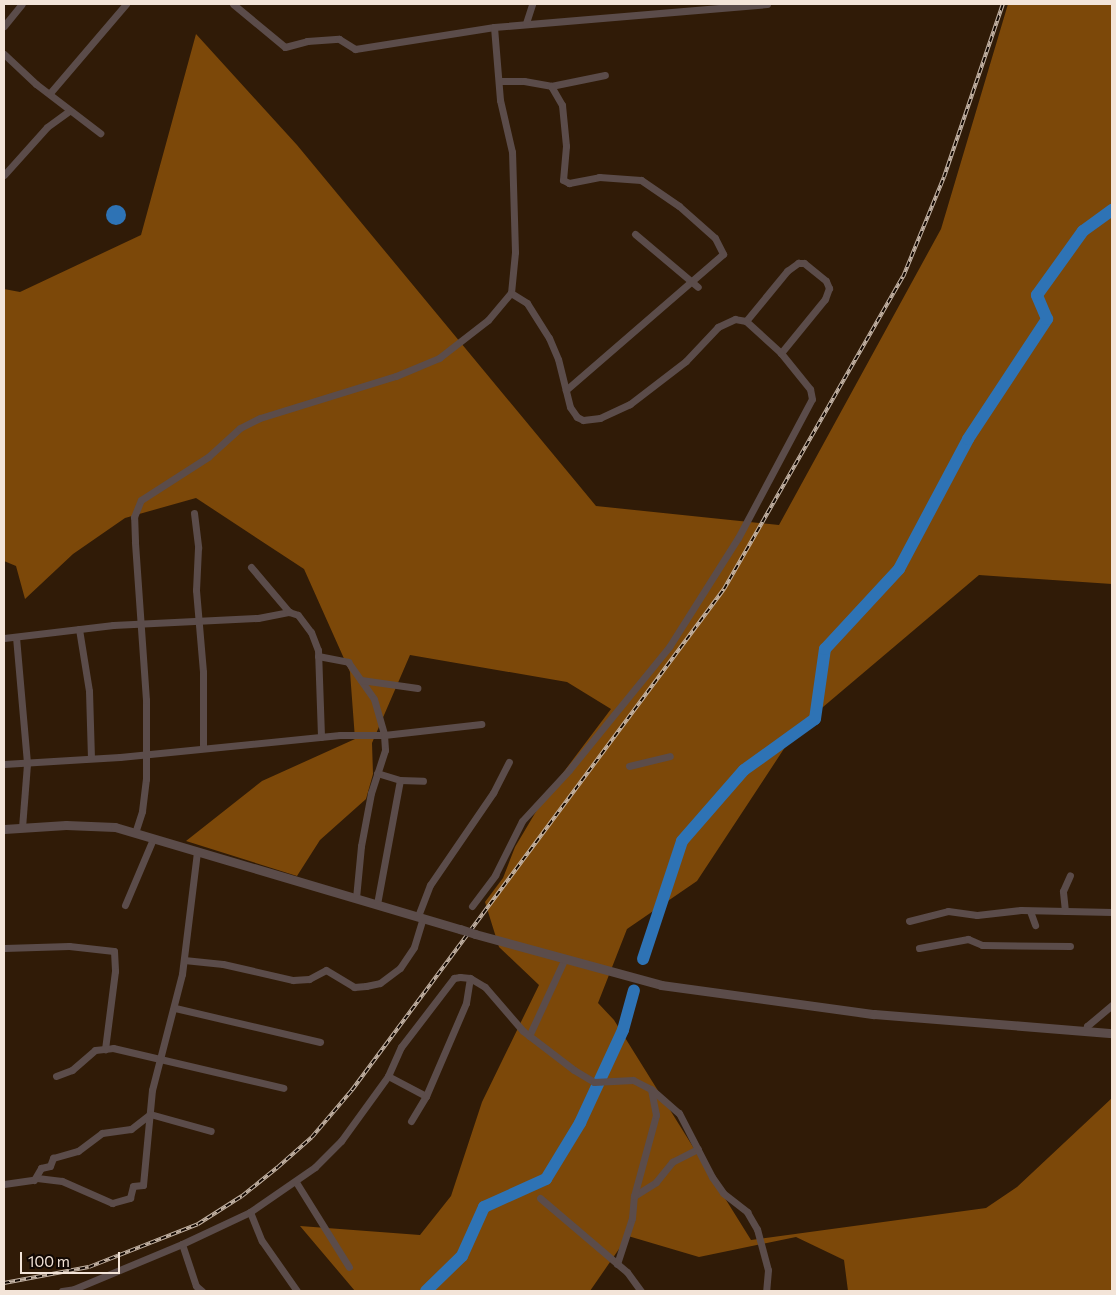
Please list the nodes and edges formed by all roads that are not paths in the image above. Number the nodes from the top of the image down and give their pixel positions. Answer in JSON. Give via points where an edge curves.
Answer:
{"nodes":[{"id":1,"x":22,"y":4,"type":"edge"},
{"id":2,"x":126,"y":4,"type":"edge"},
{"id":3,"x":233,"y":4,"type":"edge"},
{"id":4,"x":532,"y":4,"type":"edge"},
{"id":5,"x":767,"y":4,"type":"edge"},
{"id":6,"x":526,"y":23,"type":"junction"},
{"id":7,"x":4,"y":26,"type":"edge"},
{"id":8,"x":494,"y":27,"type":"junction"},
{"id":9,"x":4,"y":54,"type":"edge"},
{"id":10,"x":604,"y":75,"type":"dead end"},
{"id":11,"x":500,"y":82,"type":"junction"},
{"id":12,"x":552,"y":86,"type":"junction"},
{"id":13,"x":50,"y":93,"type":"junction"},
{"id":14,"x":69,"y":111,"type":"junction"},
{"id":15,"x":100,"y":133,"type":"dead end"},
{"id":16,"x":4,"y":175,"type":"edge"},
{"id":17,"x":635,"y":234,"type":"dead end"},
{"id":18,"x":694,"y":285,"type":"junction"},
{"id":19,"x":511,"y":293,"type":"junction"},
{"id":20,"x":746,"y":321,"type":"junction"},
{"id":21,"x":781,"y":353,"type":"junction"},
{"id":22,"x":566,"y":390,"type":"junction"},
{"id":23,"x":194,"y":514,"type":"dead end"},
{"id":24,"x":251,"y":567,"type":"dead end"},
{"id":25,"x":289,"y":612,"type":"junction"},
{"id":26,"x":198,"y":619,"type":"junction"},
{"id":27,"x":138,"y":624,"type":"junction"},
{"id":28,"x":79,"y":630,"type":"junction"},
{"id":29,"x":4,"y":638,"type":"edge"},
{"id":30,"x":16,"y":638,"type":"junction"},
{"id":31,"x":318,"y":656,"type":"junction"},
{"id":32,"x":360,"y":680,"type":"junction"},
{"id":33,"x":417,"y":688,"type":"dead end"},
{"id":34,"x":481,"y":724,"type":"dead end"},
{"id":35,"x":384,"y":735,"type":"junction"},
{"id":36,"x":322,"y":737,"type":"junction"},
{"id":37,"x":204,"y":747,"type":"junction"},
{"id":38,"x":146,"y":752,"type":"junction"},
{"id":39,"x":670,"y":756,"type":"dead end"},
{"id":40,"x":91,"y":757,"type":"junction"},
{"id":41,"x":509,"y":762,"type":"dead end"},
{"id":42,"x":4,"y":764,"type":"edge"},
{"id":43,"x":27,"y":764,"type":"junction"},
{"id":44,"x":629,"y":766,"type":"dead end"},
{"id":45,"x":376,"y":773,"type":"junction"},
{"id":46,"x":400,"y":780,"type":"junction"},
{"id":47,"x":422,"y":781,"type":"dead end"},
{"id":48,"x":22,"y":827,"type":"junction"},
{"id":49,"x":4,"y":829,"type":"edge"},
{"id":50,"x":135,"y":833,"type":"junction"},
{"id":51,"x":153,"y":838,"type":"junction"},
{"id":52,"x":197,"y":851,"type":"junction"},
{"id":53,"x":1070,"y":875,"type":"dead end"},
{"id":54,"x":356,"y":898,"type":"junction"},
{"id":55,"x":377,"y":904,"type":"junction"},
{"id":56,"x":125,"y":905,"type":"dead end"},
{"id":57,"x":472,"y":906,"type":"dead end"},
{"id":58,"x":1030,"y":911,"type":"junction"},
{"id":59,"x":1064,"y":911,"type":"junction"},
{"id":60,"x":1112,"y":912,"type":"edge"},
{"id":61,"x":421,"y":917,"type":"junction"},
{"id":62,"x":909,"y":921,"type":"dead end"},
{"id":63,"x":1034,"y":925,"type":"dead end"},
{"id":64,"x":1070,"y":946,"type":"dead end"},
{"id":65,"x":4,"y":948,"type":"edge"},
{"id":66,"x":919,"y":948,"type":"dead end"},
{"id":67,"x":565,"y":958,"type":"junction"},
{"id":68,"x":184,"y":960,"type":"junction"},
{"id":69,"x":470,"y":978,"type":"junction"},
{"id":70,"x":1112,"y":1005,"type":"edge"},
{"id":71,"x":175,"y":1008,"type":"junction"},
{"id":72,"x":1086,"y":1032,"type":"junction"},
{"id":73,"x":1112,"y":1033,"type":"edge"},
{"id":74,"x":529,"y":1036,"type":"junction"},
{"id":75,"x":320,"y":1042,"type":"dead end"},
{"id":76,"x":105,"y":1049,"type":"junction"},
{"id":77,"x":161,"y":1062,"type":"junction"},
{"id":78,"x":56,"y":1076,"type":"dead end"},
{"id":79,"x":388,"y":1076,"type":"junction"},
{"id":80,"x":282,"y":1088,"type":"dead end"},
{"id":81,"x":650,"y":1089,"type":"junction"},
{"id":82,"x":426,"y":1096,"type":"junction"},
{"id":83,"x":150,"y":1114,"type":"junction"},
{"id":84,"x":411,"y":1121,"type":"dead end"},
{"id":85,"x":211,"y":1130,"type":"dead end"},
{"id":86,"x":698,"y":1148,"type":"junction"},
{"id":87,"x":37,"y":1178,"type":"junction"},
{"id":88,"x":296,"y":1182,"type":"junction"},
{"id":89,"x":4,"y":1184,"type":"edge"},
{"id":90,"x":634,"y":1196,"type":"junction"},
{"id":91,"x":540,"y":1198,"type":"dead end"},
{"id":92,"x":250,"y":1212,"type":"junction"},
{"id":93,"x":182,"y":1244,"type":"junction"},
{"id":94,"x":617,"y":1264,"type":"junction"},
{"id":95,"x":349,"y":1267,"type":"dead end"},
{"id":96,"x":75,"y":1290,"type":"edge"},
{"id":97,"x":62,"y":1291,"type":"edge"},
{"id":98,"x":202,"y":1291,"type":"edge"},
{"id":99,"x":297,"y":1291,"type":"edge"},
{"id":100,"x":642,"y":1291,"type":"edge"},
{"id":101,"x":766,"y":1291,"type":"edge"}],
"edges":[{"from":1,"to":7,"type":"street"},
{"from":2,"to":13,"type":"street"},
{"from":3,"to":8,"type":"street","via":[[286,47],[307,41],[339,39],[355,49]]},
{"from":4,"to":6,"type":"street"},
{"from":5,"to":6,"type":"street"},
{"from":6,"to":8,"type":"street"},
{"from":8,"to":11,"type":"street"},
{"from":9,"to":13,"type":"street"},
{"from":10,"to":12,"type":"street"},
{"from":11,"to":12,"type":"street","via":[[524,81]]},
{"from":11,"to":19,"type":"street","via":[[500,100],[512,152],[514,187],[515,252]]},
{"from":12,"to":18,"type":"street","via":[[562,105],[566,146],[563,180],[569,183],[599,177],[641,180],[679,206],[722,248],[719,260]]},
{"from":13,"to":14,"type":"street"},
{"from":14,"to":15,"type":"street"},
{"from":14,"to":16,"type":"street","via":[[46,128]]},
{"from":17,"to":18,"type":"street"},
{"from":18,"to":22,"type":"street"},
{"from":19,"to":22,"type":"street","via":[[527,303],[549,338]]},
{"from":19,"to":27,"type":"street","via":[[488,320],[439,358],[396,376],[260,418],[240,428],[208,457],[141,500],[134,517]]},
{"from":20,"to":21,"type":"street"},
{"from":20,"to":21,"type":"street","via":[[787,271],[798,263],[804,263],[826,281],[829,288],[826,299]]},
{"from":20,"to":22,"type":"street","via":[[728,320],[686,361],[637,399],[600,418],[577,418]]},
{"from":21,"to":57,"type":"street","via":[[810,390],[812,399],[738,538],[647,677],[522,821],[495,875]]},
{"from":23,"to":26,"type":"street","via":[[198,548]]},
{"from":24,"to":25,"type":"street"},
{"from":25,"to":26,"type":"street","via":[[258,618]]},
{"from":25,"to":31,"type":"street","via":[[298,615],[311,632]]},
{"from":26,"to":27,"type":"street"},
{"from":26,"to":37,"type":"street","via":[[203,672]]},
{"from":27,"to":28,"type":"street"},
{"from":27,"to":38,"type":"street","via":[[146,700]]},
{"from":28,"to":30,"type":"street"},
{"from":28,"to":40,"type":"street","via":[[89,690]]},
{"from":29,"to":30,"type":"street"},
{"from":30,"to":43,"type":"street"},
{"from":31,"to":32,"type":"street","via":[[348,662]]},
{"from":31,"to":36,"type":"street"},
{"from":32,"to":33,"type":"street"},
{"from":32,"to":35,"type":"street","via":[[374,699]]},
{"from":34,"to":35,"type":"street"},
{"from":35,"to":36,"type":"street"},
{"from":35,"to":45,"type":"street","via":[[385,750]]},
{"from":36,"to":37,"type":"street"},
{"from":37,"to":38,"type":"street"},
{"from":38,"to":40,"type":"street"},
{"from":38,"to":50,"type":"street","via":[[145,794]]},
{"from":39,"to":44,"type":"street"},
{"from":40,"to":43,"type":"street"},
{"from":41,"to":61,"type":"street","via":[[493,793],[430,885]]},
{"from":42,"to":43,"type":"street"},
{"from":43,"to":48,"type":"street"},
{"from":45,"to":46,"type":"street"},
{"from":45,"to":54,"type":"street","via":[[361,846]]},
{"from":46,"to":47,"type":"street"},
{"from":46,"to":55,"type":"street"},
{"from":48,"to":49,"type":"street"},
{"from":48,"to":50,"type":"street","via":[[95,825]]},
{"from":50,"to":51,"type":"street"},
{"from":51,"to":52,"type":"street"},
{"from":51,"to":56,"type":"street"},
{"from":52,"to":54,"type":"street"},
{"from":52,"to":68,"type":"street"},
{"from":53,"to":59,"type":"street","via":[[1063,891]]},
{"from":54,"to":55,"type":"street"},
{"from":55,"to":61,"type":"street"},
{"from":58,"to":59,"type":"street"},
{"from":58,"to":62,"type":"street","via":[[976,915],[948,911]]},
{"from":58,"to":63,"type":"street"},
{"from":59,"to":60,"type":"street"},
{"from":61,"to":67,"type":"street","bridge":true},
{"from":61,"to":68,"type":"street","via":[[412,950],[400,968],[380,983],[366,986],[354,987],[326,970],[308,979],[293,980],[223,964]]},
{"from":64,"to":66,"type":"street","via":[[982,945],[968,939]]},
{"from":65,"to":76,"type":"street","via":[[69,946],[114,951],[115,970]]},
{"from":67,"to":72,"type":"street","via":[[661,985],[874,1014]]},
{"from":67,"to":74,"type":"street"},
{"from":68,"to":71,"type":"street"},
{"from":69,"to":74,"type":"street","via":[[490,991],[507,1015]]},
{"from":69,"to":79,"type":"street","via":[[454,978],[401,1047]]},
{"from":69,"to":82,"type":"street","via":[[466,1003]]},
{"from":70,"to":72,"type":"street","via":[[1087,1026]]},
{"from":71,"to":75,"type":"street"},
{"from":71,"to":77,"type":"street"},
{"from":72,"to":73,"type":"street"},
{"from":74,"to":81,"type":"street","via":[[594,1082],[633,1080]]},
{"from":76,"to":77,"type":"street","via":[[129,1051]]},
{"from":76,"to":78,"type":"street","via":[[95,1050],[72,1070]]},
{"from":77,"to":80,"type":"street"},
{"from":77,"to":83,"type":"street","via":[[152,1090]]},
{"from":79,"to":82,"type":"street"},
{"from":79,"to":88,"type":"street","via":[[341,1140]]},
{"from":81,"to":86,"type":"street","via":[[679,1113]]},
{"from":81,"to":90,"type":"street","via":[[656,1115]]},
{"from":82,"to":84,"type":"street"},
{"from":83,"to":85,"type":"street"},
{"from":83,"to":87,"type":"street","via":[[131,1129],[102,1133],[78,1151],[53,1158],[50,1166],[41,1168]]},
{"from":83,"to":87,"type":"street","via":[[143,1185],[133,1186],[130,1198],[106,1202],[62,1180]]},
{"from":86,"to":90,"type":"street","via":[[672,1162],[656,1182]]},
{"from":86,"to":101,"type":"street","via":[[712,1178],[746,1212],[757,1229],[768,1270]]},
{"from":87,"to":89,"type":"street"},
{"from":88,"to":92,"type":"street"},
{"from":88,"to":95,"type":"street"},
{"from":90,"to":94,"type":"street","via":[[632,1218]]},
{"from":91,"to":94,"type":"street"},
{"from":92,"to":93,"type":"street"},
{"from":92,"to":99,"type":"street","via":[[262,1241]]},
{"from":93,"to":96,"type":"street"},
{"from":93,"to":98,"type":"street","via":[[196,1286]]},
{"from":94,"to":100,"type":"street"},
{"from":96,"to":97,"type":"street"}]}
